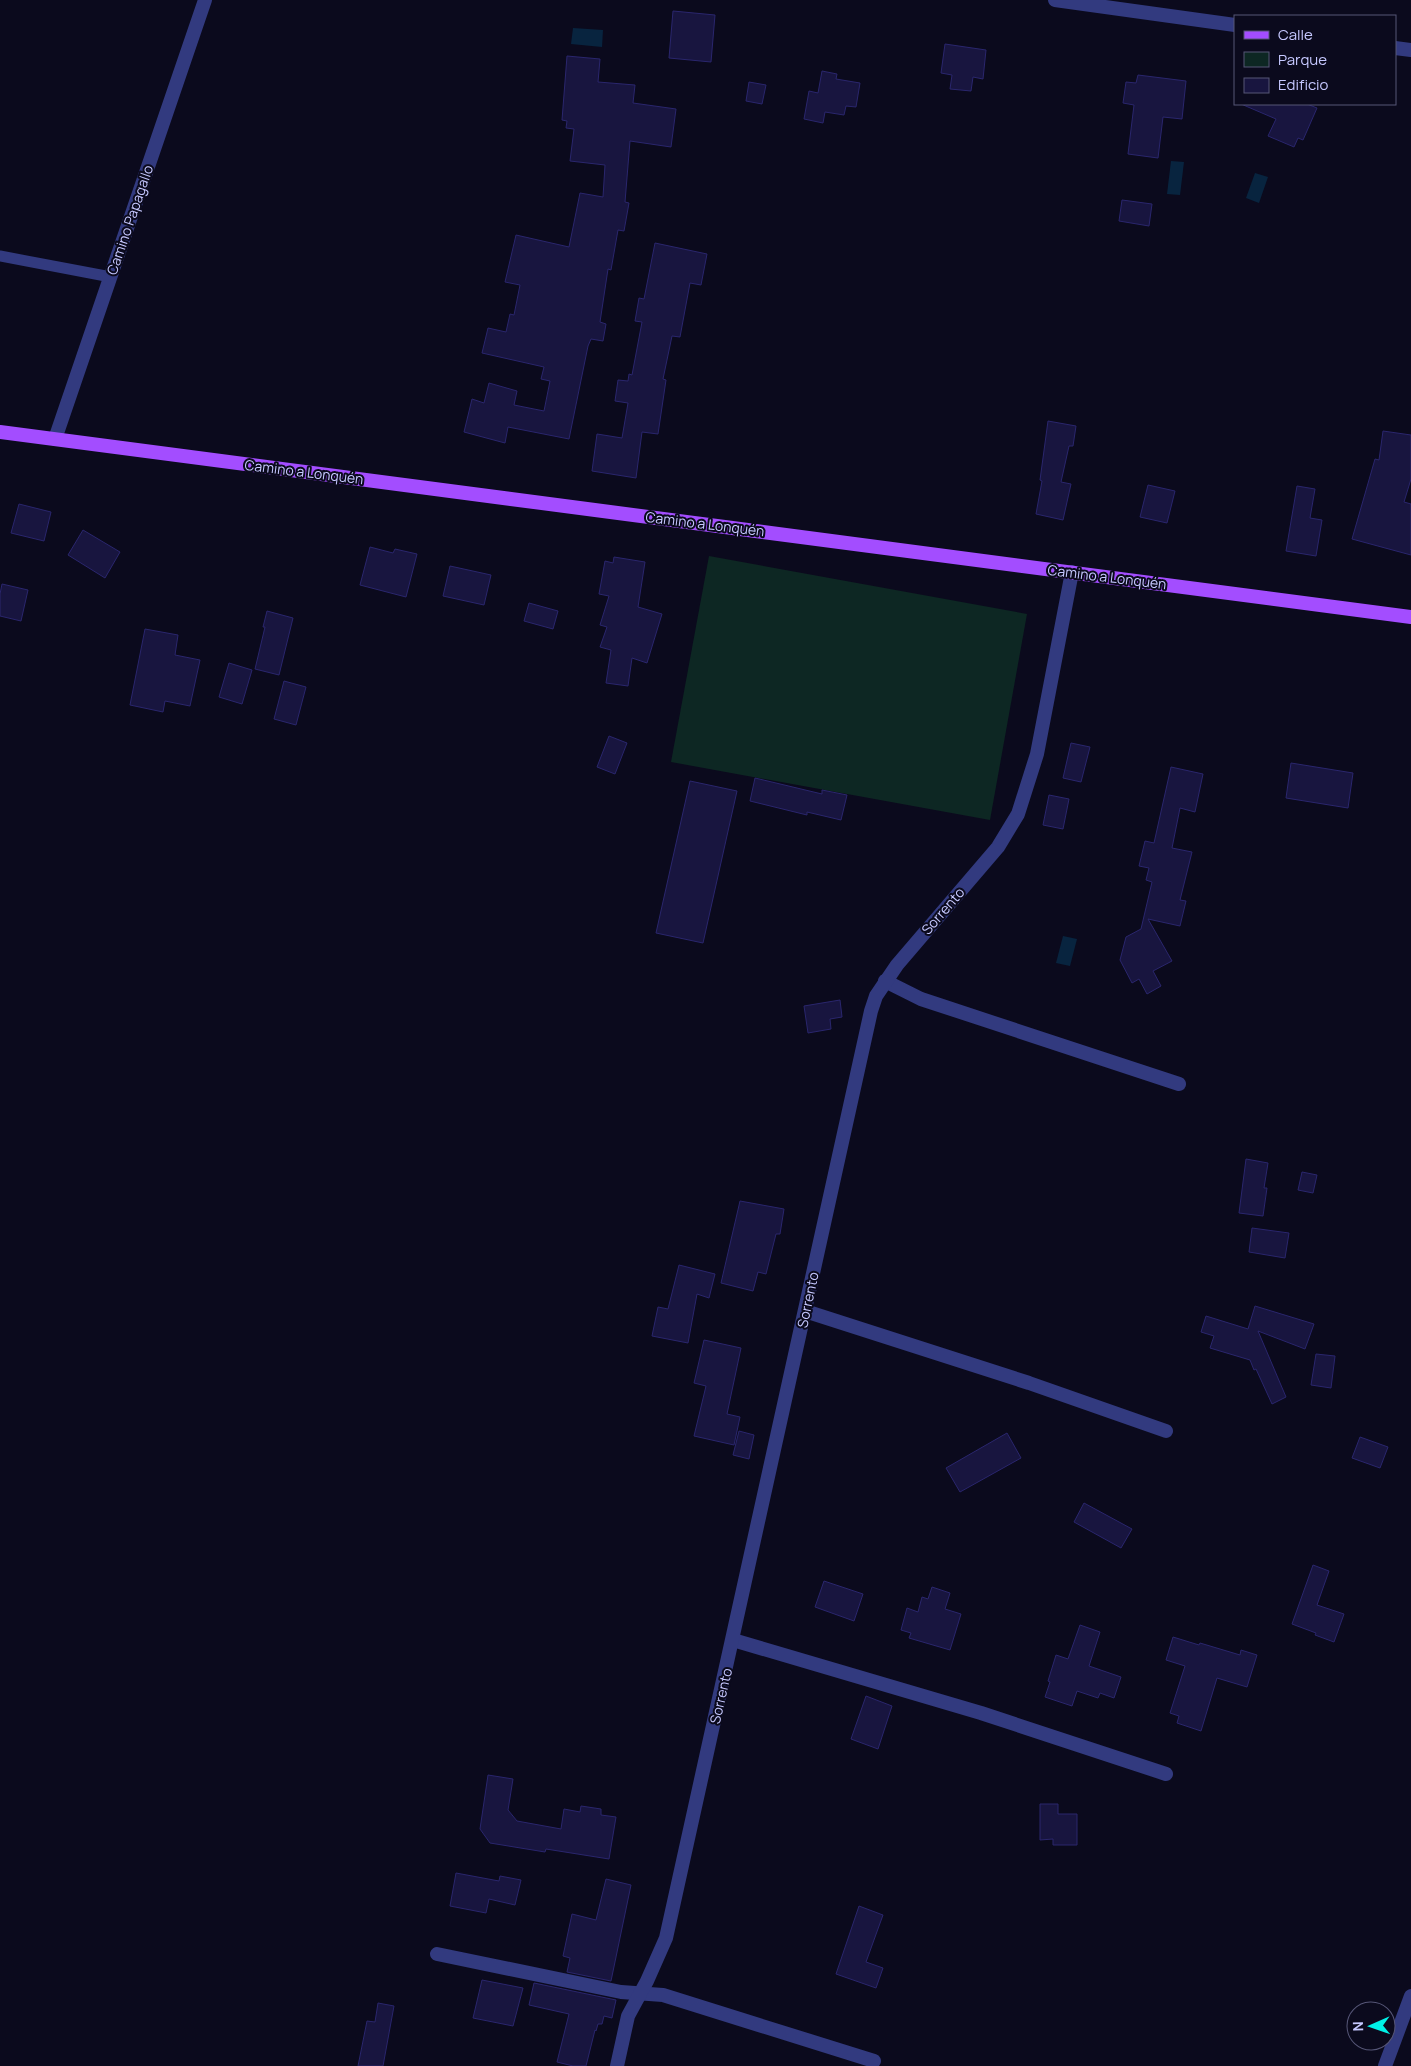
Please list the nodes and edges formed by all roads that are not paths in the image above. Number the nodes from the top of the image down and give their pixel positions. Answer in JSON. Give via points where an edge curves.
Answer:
{"nodes":[{"id":1,"x":205,"y":0,"type":"edge"},
{"id":2,"x":1055,"y":0,"type":"edge"},
{"id":3,"x":1234,"y":25,"type":"edge"},
{"id":4,"x":1396,"y":48,"type":"edge"},
{"id":5,"x":1411,"y":50,"type":"edge"},
{"id":6,"x":0,"y":256,"type":"edge"},
{"id":7,"x":111,"y":277,"type":"junction"},
{"id":8,"x":0,"y":432,"type":"edge"},
{"id":9,"x":54,"y":439,"type":"junction"},
{"id":10,"x":1072,"y":572,"type":"junction"},
{"id":11,"x":1411,"y":617,"type":"edge"},
{"id":12,"x":885,"y":981,"type":"junction"},
{"id":13,"x":1179,"y":1084,"type":"dead end"},
{"id":14,"x":805,"y":1311,"type":"junction"},
{"id":15,"x":1166,"y":1431,"type":"dead end"},
{"id":16,"x":733,"y":1640,"type":"junction"},
{"id":17,"x":1166,"y":1774,"type":"dead end"},
{"id":18,"x":437,"y":1954,"type":"dead end"},
{"id":19,"x":641,"y":1993,"type":"junction"},
{"id":20,"x":1411,"y":1996,"type":"edge"},
{"id":21,"x":874,"y":2061,"type":"dead end"},
{"id":22,"x":616,"y":2066,"type":"edge"},
{"id":23,"x":1385,"y":2066,"type":"edge"}],
"edges":[{"from":1,"to":7,"type":"street","name":"Camino Papagallo"},
{"from":2,"to":3,"type":"street"},
{"from":4,"to":5,"type":"street"},
{"from":6,"to":7,"type":"lane"},
{"from":7,"to":9,"type":"street","name":"Camino Papagallo"},
{"from":8,"to":9,"type":"main road","name":"Camino a Lonquén"},
{"from":9,"to":10,"type":"main road","name":"Camino a Lonquén"},
{"from":10,"to":11,"type":"main road","name":"Camino a Lonquén"},
{"from":10,"to":12,"type":"street","name":"Sorrento","via":[[1037,754],[1018,814],[998,847]]},
{"from":12,"to":13,"type":"street","via":[[929,1002]]},
{"from":12,"to":14,"type":"street","name":"Sorrento","via":[[871,1011]]},
{"from":14,"to":15,"type":"street"},
{"from":14,"to":16,"type":"street","name":"Sorrento"},
{"from":16,"to":17,"type":"street","via":[[981,1713]]},
{"from":16,"to":19,"type":"street","name":"Sorrento","via":[[666,1938]]},
{"from":18,"to":19,"type":"street","via":[[621,1992]]},
{"from":19,"to":21,"type":"street","via":[[663,1995]]},
{"from":19,"to":22,"type":"street","name":"Sorrento","via":[[628,2016]]},
{"from":20,"to":23,"type":"street"}]}
